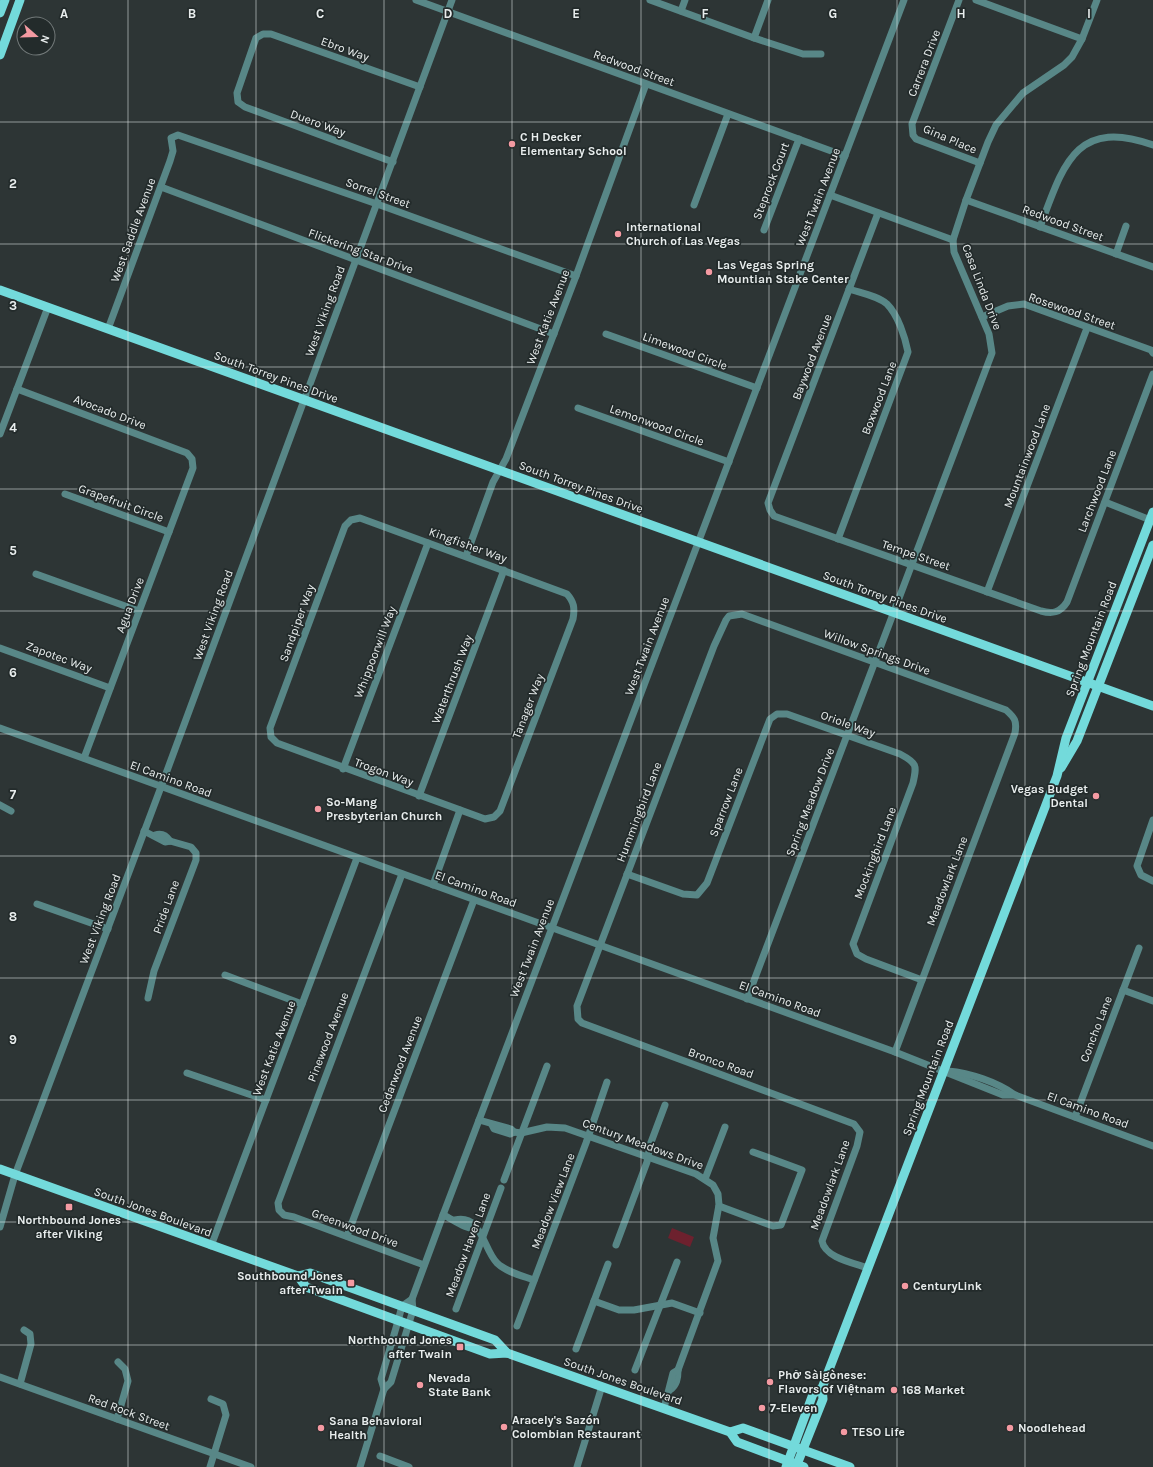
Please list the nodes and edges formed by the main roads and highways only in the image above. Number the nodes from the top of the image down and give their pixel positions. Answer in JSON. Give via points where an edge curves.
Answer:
{"nodes":[{"id":1,"x":5,"y":0,"type":"edge"},
{"id":2,"x":20,"y":0,"type":"edge"},
{"id":3,"x":0,"y":13,"type":"edge"},
{"id":4,"x":0,"y":55,"type":"edge"},
{"id":5,"x":0,"y":290,"type":"edge"},
{"id":6,"x":1152,"y":517,"type":"edge"},
{"id":7,"x":1153,"y":545,"type":"edge"},
{"id":8,"x":1087,"y":683,"type":"junction"},
{"id":9,"x":1098,"y":687,"type":"junction"},
{"id":10,"x":1153,"y":706,"type":"edge"},
{"id":11,"x":1057,"y":776,"type":"junction"},
{"id":12,"x":0,"y":1169,"type":"edge"},
{"id":13,"x":298,"y":1276,"type":"junction"},
{"id":14,"x":507,"y":1353,"type":"junction"},
{"id":15,"x":822,"y":1388,"type":"junction"},
{"id":16,"x":730,"y":1432,"type":"junction"},
{"id":17,"x":793,"y":1446,"type":"junction"},
{"id":18,"x":804,"y":1450,"type":"junction"},
{"id":19,"x":787,"y":1464,"type":"edge"},
{"id":20,"x":799,"y":1466,"type":"edge"},
{"id":21,"x":850,"y":1467,"type":"edge"}],
"edges":[{"from":1,"to":3,"type":"main road"},
{"from":2,"to":4,"type":"main road"},
{"from":5,"to":8,"type":"main road","name":"South Torrey Pines Drive"},
{"from":6,"to":8,"type":"main road","name":"Spring Mountain Road"},
{"from":7,"to":9,"type":"main road","name":"Spring Mountain Road"},
{"from":8,"to":9,"type":"main road","name":"South Torrey Pines Drive"},
{"from":8,"to":11,"type":"main road","name":"Spring Mountain Road","via":[[1066,738]]},
{"from":9,"to":10,"type":"main road","name":"South Torrey Pines Drive"},
{"from":9,"to":11,"type":"main road","name":"Spring Mountain Road","via":[[1077,741]]},
{"from":11,"to":15,"type":"main road","name":"Spring Mountain Road"},
{"from":12,"to":13,"type":"main road","name":"South Jones Boulevard"},
{"from":13,"to":14,"type":"main road","name":"South Jones Boulevard","via":[[306,1287],[408,1325],[490,1354]]},
{"from":13,"to":14,"type":"main road","name":"South Jones Boulevard","via":[[310,1273],[495,1340]]},
{"from":14,"to":16,"type":"main road","name":"South Jones Boulevard"},
{"from":15,"to":17,"type":"main road","name":"Spring Mountain Road","via":[[813,1394]]},
{"from":15,"to":18,"type":"main road","name":"Spring Mountain Road","via":[[823,1399]]},
{"from":16,"to":17,"type":"main road","name":"South Jones Boulevard","via":[[743,1428]]},
{"from":16,"to":19,"type":"main road","name":"South Jones Boulevard","via":[[738,1442]]},
{"from":17,"to":18,"type":"main road","name":"South Jones Boulevard"},
{"from":17,"to":19,"type":"main road","name":"Spring Mountain Road"},
{"from":18,"to":20,"type":"main road","name":"Spring Mountain Road"},
{"from":18,"to":21,"type":"main road","name":"South Jones Boulevard"},
{"from":19,"to":20,"type":"main road","name":"South Jones Boulevard"}]}
